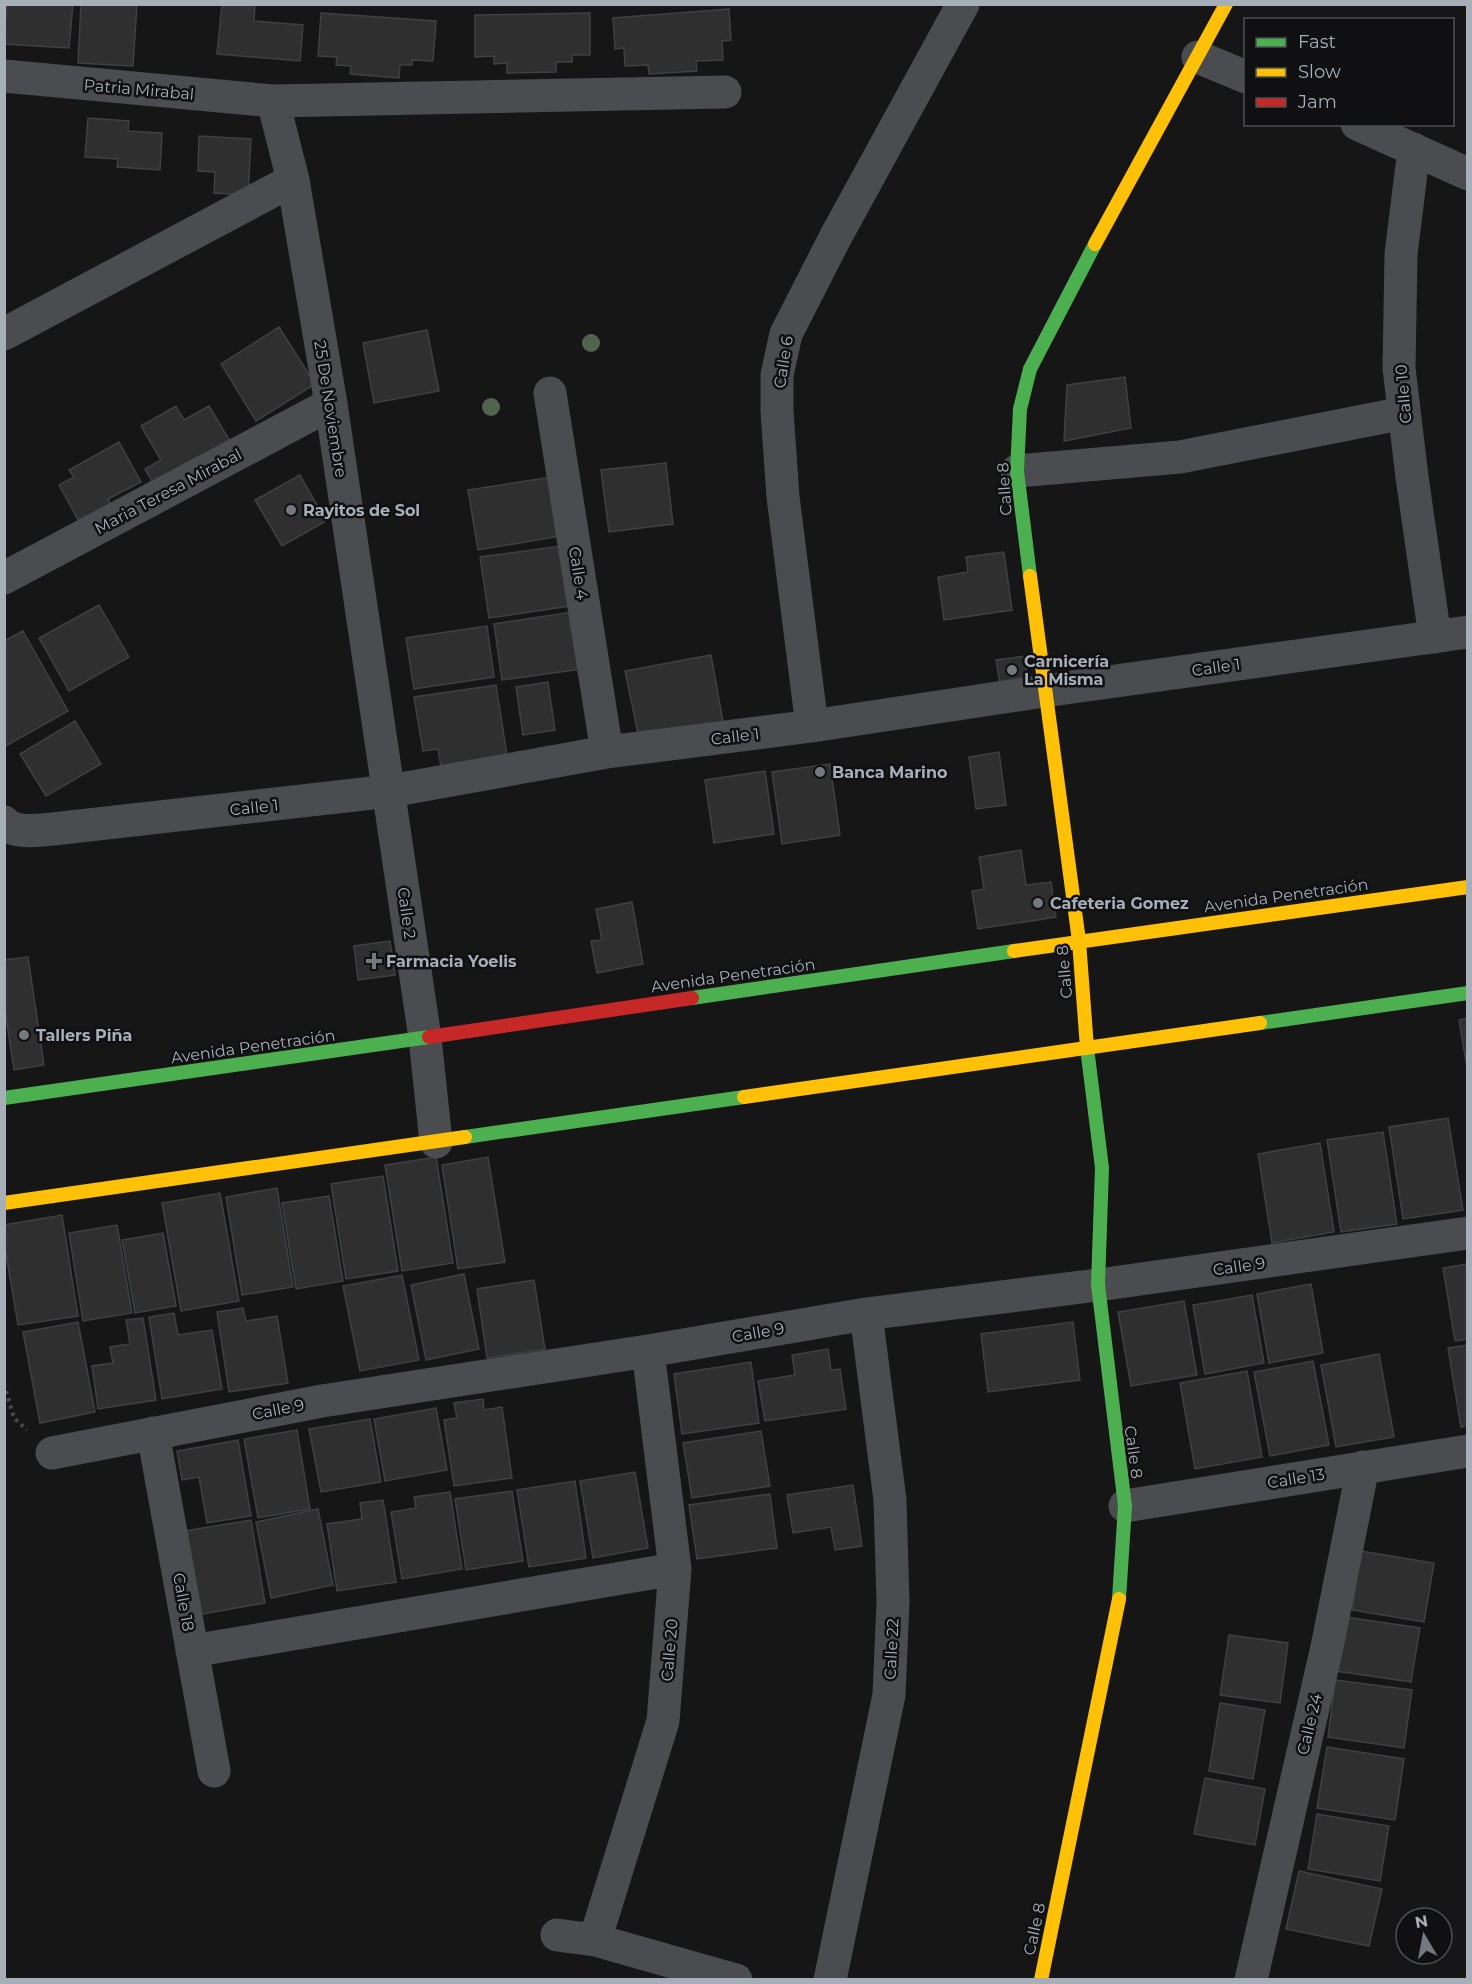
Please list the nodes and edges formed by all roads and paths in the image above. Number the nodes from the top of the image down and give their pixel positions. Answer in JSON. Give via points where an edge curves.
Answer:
{"nodes":[{"id":1,"x":963,"y":4,"type":"edge"},
{"id":2,"x":1226,"y":4,"type":"edge"},
{"id":3,"x":1198,"y":57,"type":"junction"},
{"id":4,"x":4,"y":76,"type":"edge"},
{"id":5,"x":1244,"y":77,"type":"edge"},
{"id":6,"x":725,"y":92,"type":"dead end"},
{"id":7,"x":273,"y":101,"type":"junction"},
{"id":8,"x":1362,"y":126,"type":"edge"},
{"id":9,"x":1414,"y":149,"type":"junction"},
{"id":10,"x":1467,"y":174,"type":"edge"},
{"id":11,"x":293,"y":180,"type":"junction"},
{"id":12,"x":4,"y":334,"type":"edge"},
{"id":13,"x":550,"y":393,"type":"dead end"},
{"id":14,"x":331,"y":404,"type":"junction"},
{"id":15,"x":1404,"y":413,"type":"junction"},
{"id":16,"x":1017,"y":471,"type":"junction"},
{"id":17,"x":4,"y":578,"type":"edge"},
{"id":18,"x":1467,"y":632,"type":"edge"},
{"id":19,"x":1435,"y":637,"type":"junction"},
{"id":20,"x":1044,"y":691,"type":"junction"},
{"id":21,"x":812,"y":726,"type":"junction"},
{"id":22,"x":608,"y":752,"type":"junction"},
{"id":23,"x":390,"y":791,"type":"junction"},
{"id":24,"x":4,"y":822,"type":"edge"},
{"id":25,"x":1467,"y":887,"type":"edge"},
{"id":26,"x":1078,"y":941,"type":"junction"},
{"id":27,"x":1467,"y":993,"type":"edge"},
{"id":28,"x":425,"y":1038,"type":"junction"},
{"id":29,"x":1087,"y":1048,"type":"junction"},
{"id":30,"x":4,"y":1098,"type":"edge"},
{"id":31,"x":436,"y":1142,"type":"junction"},
{"id":32,"x":4,"y":1203,"type":"edge"},
{"id":33,"x":1467,"y":1233,"type":"edge"},
{"id":34,"x":1098,"y":1286,"type":"junction"},
{"id":35,"x":866,"y":1314,"type":"junction"},
{"id":36,"x":648,"y":1352,"type":"junction"},
{"id":37,"x":4,"y":1384,"type":"edge"},
{"id":38,"x":153,"y":1432,"type":"junction"},
{"id":39,"x":1467,"y":1451,"type":"edge"},
{"id":40,"x":52,"y":1454,"type":"joint"},
{"id":41,"x":1363,"y":1467,"type":"junction"},
{"id":42,"x":1125,"y":1506,"type":"junction"},
{"id":43,"x":675,"y":1569,"type":"junction"},
{"id":44,"x":192,"y":1651,"type":"junction"},
{"id":45,"x":214,"y":1771,"type":"dead end"},
{"id":46,"x":557,"y":1935,"type":"dead end"},
{"id":47,"x":595,"y":1940,"type":"junction"},
{"id":48,"x":736,"y":1980,"type":"edge"},
{"id":49,"x":830,"y":1980,"type":"edge"},
{"id":50,"x":1041,"y":1980,"type":"edge"},
{"id":51,"x":1251,"y":1980,"type":"edge"}],
"edges":[{"from":1,"to":21,"type":"street","name":"Calle 6","via":[[786,334],[777,375],[783,497]]},
{"from":2,"to":3,"type":"street","name":"Calle 8"},
{"from":3,"to":5,"type":"street"},
{"from":3,"to":16,"type":"street","name":"Calle 8","via":[[1030,369],[1020,409]]},
{"from":4,"to":7,"type":"street","name":"Patria Mirabal"},
{"from":6,"to":7,"type":"street","name":"Patria Mirabal"},
{"from":7,"to":11,"type":"street","name":"25 De Noviembre"},
{"from":8,"to":9,"type":"street"},
{"from":9,"to":10,"type":"street"},
{"from":9,"to":15,"type":"street","name":"Calle 10","via":[[1401,254],[1399,368]]},
{"from":11,"to":12,"type":"street"},
{"from":11,"to":14,"type":"street","name":"25 De Noviembre"},
{"from":13,"to":22,"type":"street","name":"Calle 4"},
{"from":14,"to":17,"type":"street","name":"Maria Teresa Mirabal"},
{"from":14,"to":23,"type":"street","name":"25 De Noviembre"},
{"from":15,"to":16,"type":"street","via":[[1180,457]]},
{"from":15,"to":19,"type":"street","name":"Calle 10"},
{"from":16,"to":20,"type":"street","name":"Calle 8"},
{"from":18,"to":19,"type":"street","name":"Calle 1"},
{"from":19,"to":20,"type":"street","name":"Calle 1"},
{"from":20,"to":21,"type":"street","name":"Calle 1"},
{"from":20,"to":26,"type":"street","name":"Calle 8"},
{"from":21,"to":22,"type":"street","name":"Calle 1"},
{"from":22,"to":23,"type":"street","name":"Calle 1"},
{"from":23,"to":24,"type":"street","name":"Calle 1","via":[[53,829],[18,830]]},
{"from":23,"to":28,"type":"street","name":"Calle 2"},
{"from":25,"to":26,"type":"street","name":"Avenida Penetración"},
{"from":26,"to":28,"type":"street","name":"Avenida Penetración"},
{"from":26,"to":29,"type":"street","name":"Calle 8"},
{"from":27,"to":29,"type":"street"},
{"from":28,"to":30,"type":"street","name":"Avenida Penetración"},
{"from":28,"to":31,"type":"street","name":"Calle 2"},
{"from":29,"to":31,"type":"street"},
{"from":29,"to":34,"type":"street","name":"Calle 8","via":[[1102,1168]]},
{"from":31,"to":32,"type":"street"},
{"from":33,"to":34,"type":"street","name":"Calle 9"},
{"from":34,"to":35,"type":"street","name":"Calle 9"},
{"from":34,"to":42,"type":"street","name":"Calle 8"},
{"from":35,"to":36,"type":"street","name":"Calle 9"},
{"from":35,"to":49,"type":"street","name":"Calle 22","via":[[890,1500],[893,1602],[889,1695]]},
{"from":36,"to":38,"type":"street","name":"Calle 9","via":[[322,1401]]},
{"from":36,"to":43,"type":"street","name":"Calle 20"},
{"from":37,"to":40,"type":"path","via":[[14,1418]]},
{"from":38,"to":40,"type":"street","name":"Calle 9"},
{"from":38,"to":44,"type":"street","name":"Calle 18"},
{"from":39,"to":41,"type":"street","name":"Calle 13"},
{"from":41,"to":42,"type":"street","name":"Calle 13"},
{"from":41,"to":51,"type":"street","name":"Calle 24","via":[[1327,1647]]},
{"from":42,"to":50,"type":"street","name":"Calle 8","via":[[1119,1602]]},
{"from":43,"to":44,"type":"street"},
{"from":43,"to":47,"type":"street","name":"Calle 20","via":[[663,1721]]},
{"from":44,"to":45,"type":"street","name":"Calle 18"},
{"from":46,"to":47,"type":"street"},
{"from":47,"to":48,"type":"street"}]}
